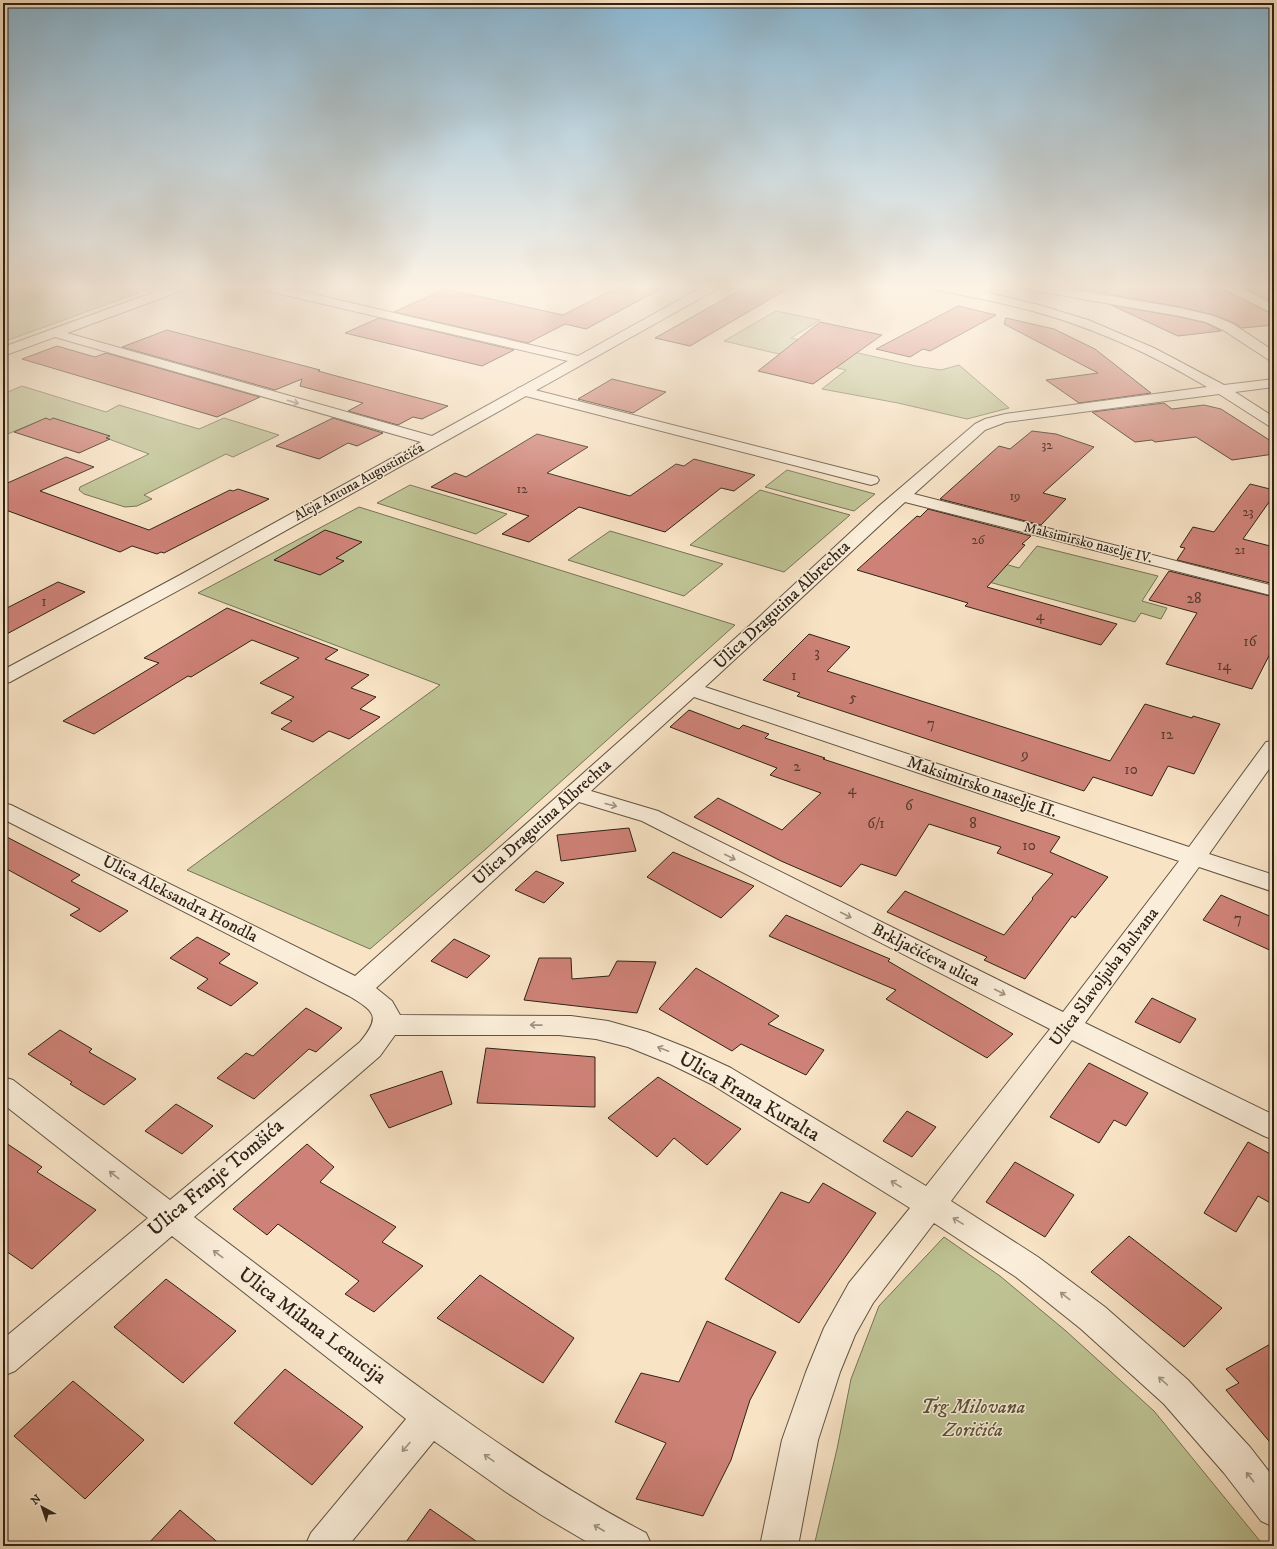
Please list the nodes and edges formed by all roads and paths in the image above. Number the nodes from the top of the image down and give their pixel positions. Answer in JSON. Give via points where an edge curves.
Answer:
{"nodes":[{"id":1,"x":136,"y":357,"type":"edge"},
{"id":2,"x":567,"y":357,"type":"edge"},
{"id":3,"x":584,"y":357,"type":"edge"},
{"id":4,"x":1163,"y":357,"type":"edge"},
{"id":5,"x":579,"y":360,"type":"junction"},
{"id":6,"x":1274,"y":383,"type":"edge"},
{"id":7,"x":1220,"y":390,"type":"junction"},
{"id":8,"x":523,"y":391,"type":"junction"},
{"id":9,"x":1274,"y":423,"type":"edge"},
{"id":10,"x":434,"y":441,"type":"junction"},
{"id":11,"x":871,"y":480,"type":"dead end"},
{"id":12,"x":901,"y":496,"type":"junction"},
{"id":13,"x":1274,"y":591,"type":"edge"},
{"id":14,"x":3,"y":678,"type":"edge"},
{"id":15,"x":690,"y":689,"type":"junction"},
{"id":16,"x":1274,"y":747,"type":"edge"},
{"id":17,"x":575,"y":793,"type":"junction"},
{"id":18,"x":3,"y":810,"type":"edge"},
{"id":19,"x":1194,"y":858,"type":"junction"},
{"id":20,"x":1274,"y":884,"type":"edge"},
{"id":21,"x":358,"y":989,"type":"junction"},
{"id":22,"x":387,"y":1025,"type":"junction"},
{"id":23,"x":1067,"y":1026,"type":"junction"},
{"id":24,"x":3,"y":1088,"type":"edge"},
{"id":25,"x":1274,"y":1128,"type":"edge"},
{"id":26,"x":930,"y":1204,"type":"junction"},
{"id":27,"x":170,"y":1218,"type":"junction"},
{"id":28,"x":3,"y":1360,"type":"edge"},
{"id":29,"x":431,"y":1417,"type":"junction"},
{"id":30,"x":1274,"y":1508,"type":"edge"},
{"id":31,"x":324,"y":1546,"type":"edge"},
{"id":32,"x":633,"y":1546,"type":"edge"},
{"id":33,"x":780,"y":1546,"type":"edge"}],
"edges":[{"from":1,"to":10,"type":"street","one_way":true},
{"from":2,"to":5,"type":"street"},
{"from":3,"to":5,"type":"street","name":"Aleja Antuna Augustinčića"},
{"from":4,"to":7,"type":"street"},
{"from":5,"to":8,"type":"street","name":"Aleja Antuna Augustinčića"},
{"from":6,"to":7,"type":"street","name":"Ulica Dragutina Albrechta"},
{"from":7,"to":9,"type":"street"},
{"from":7,"to":12,"type":"street","name":"Ulica Dragutina Albrechta","via":[[1040,413],[990,422],[980,427]]},
{"from":8,"to":10,"type":"street","name":"Aleja Antuna Augustinčića"},
{"from":8,"to":11,"type":"street"},
{"from":10,"to":14,"type":"street","name":"Aleja Antuna Augustinčića"},
{"from":12,"to":13,"type":"street","name":"Maksimirsko naselje IV."},
{"from":12,"to":15,"type":"street","name":"Ulica Dragutina Albrechta"},
{"from":15,"to":17,"type":"street","name":"Ulica Dragutina Albrechta"},
{"from":15,"to":19,"type":"street","name":"Maksimirsko naselje II."},
{"from":16,"to":19,"type":"street","name":"Ulica Slavoljuba Bulvana"},
{"from":17,"to":21,"type":"street","name":"Ulica Dragutina Albrechta"},
{"from":17,"to":23,"type":"street","name":"Brkljačićeva ulica","one_way":true,"via":[[650,816]]},
{"from":18,"to":21,"type":"street","name":"Ulica Aleksandra Hondla"},
{"from":19,"to":20,"type":"street","name":"Maksimirsko naselje II."},
{"from":19,"to":23,"type":"street","name":"Ulica Slavoljuba Bulvana"},
{"from":21,"to":22,"type":"street","via":[[375,999],[382,1007]]},
{"from":26,"to":22,"type":"street","name":"Ulica Frana Kuralta","one_way":true,"via":[[721,1076],[642,1041],[608,1031],[577,1026]]},
{"from":22,"to":27,"type":"street","name":"Ulica Franje Tomšića","via":[[370,1049]]},
{"from":23,"to":25,"type":"street","name":"Brkljačićeva ulica"},
{"from":23,"to":26,"type":"street","name":"Ulica Slavoljuba Bulvana"},
{"from":27,"to":24,"type":"street","name":"Ulica Milana Lenucija","one_way":true},
{"from":30,"to":26,"type":"street","one_way":true,"via":[[1237,1460],[1176,1392],[1093,1318],[1027,1266]]},
{"from":26,"to":33,"type":"street","via":[[861,1293],[841,1328],[800,1440]]},
{"from":27,"to":28,"type":"street","name":"Ulica Franje Tomšića"},
{"from":29,"to":27,"type":"street","name":"Ulica Milana Lenucija","one_way":true},
{"from":29,"to":31,"type":"street","one_way":true},
{"from":32,"to":29,"type":"street","name":"Ulica Milana Lenucija","one_way":true,"via":[[543,1496]]}]}
